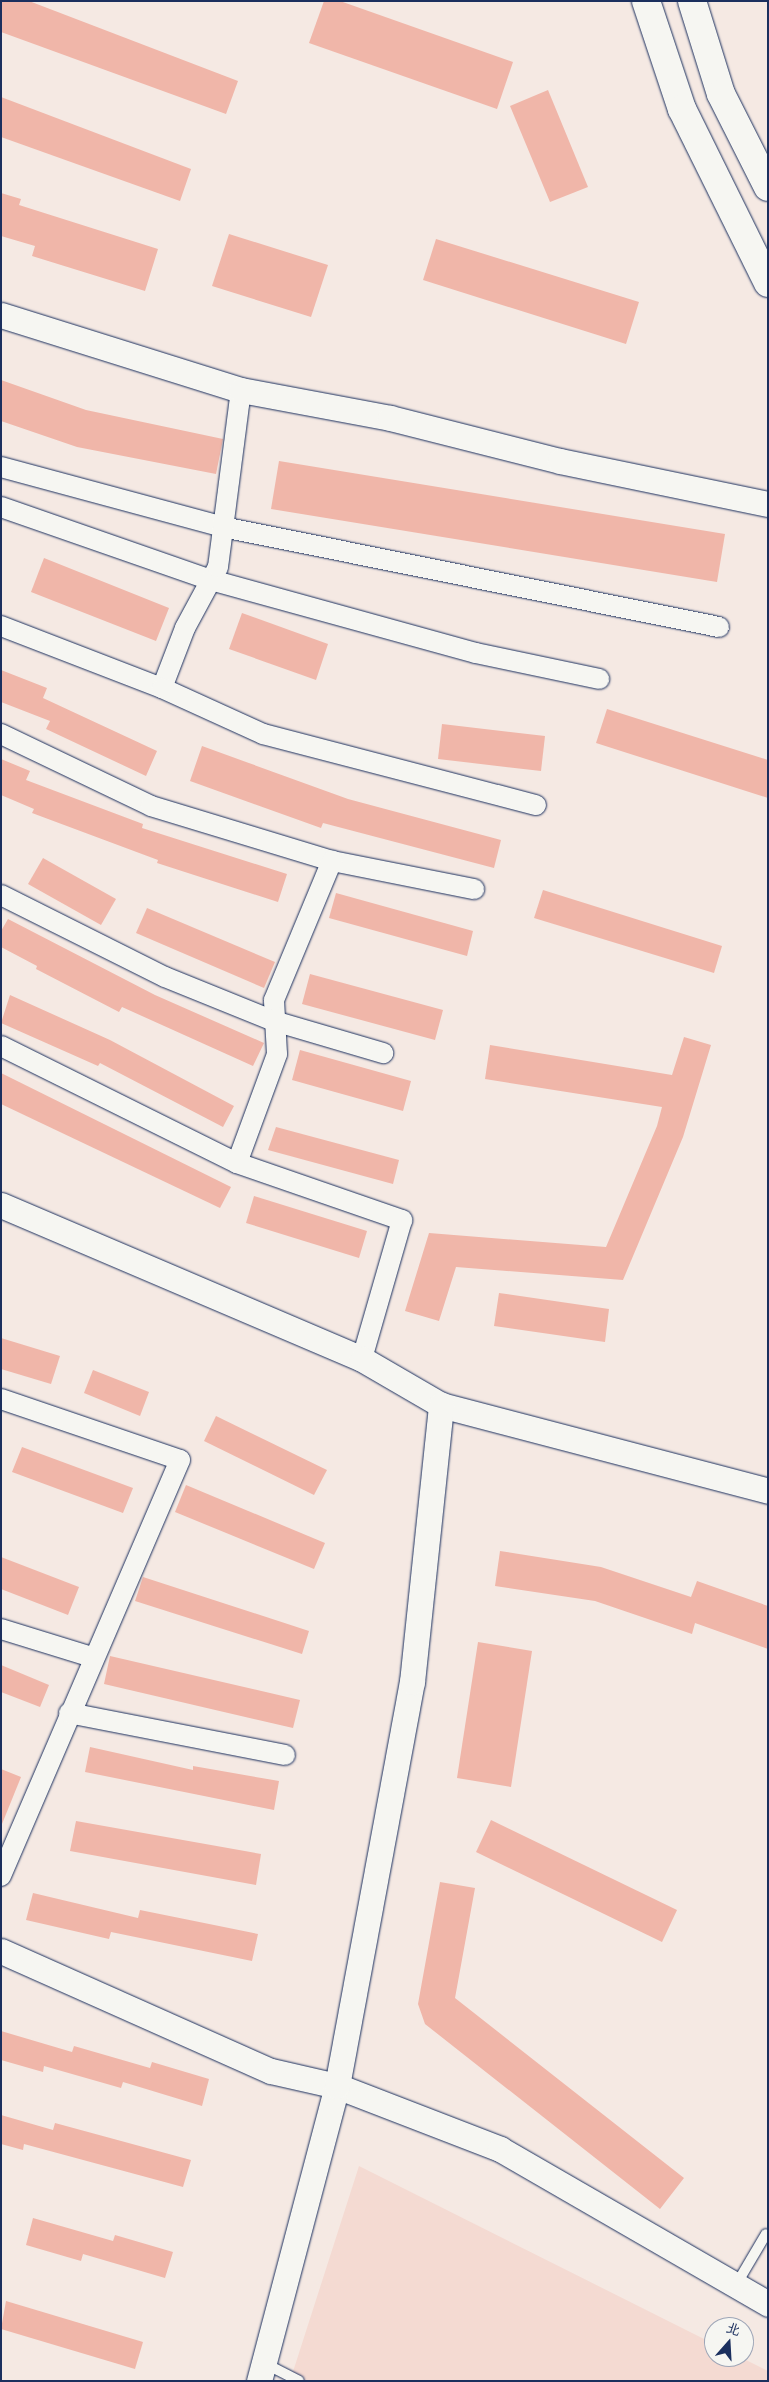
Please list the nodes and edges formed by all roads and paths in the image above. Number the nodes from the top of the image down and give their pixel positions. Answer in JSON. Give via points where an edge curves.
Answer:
{"nodes":[{"id":1,"x":646,"y":1,"type":"edge"},
{"id":2,"x":692,"y":1,"type":"edge"},
{"id":3,"x":768,"y":187,"type":"edge"},
{"id":4,"x":768,"y":284,"type":"edge"},
{"id":5,"x":1,"y":315,"type":"edge"},
{"id":6,"x":241,"y":390,"type":"junction"},
{"id":7,"x":1,"y":467,"type":"edge"},
{"id":8,"x":768,"y":504,"type":"edge"},
{"id":9,"x":1,"y":507,"type":"edge"},
{"id":10,"x":223,"y":527,"type":"junction"},
{"id":11,"x":211,"y":580,"type":"junction"},
{"id":12,"x":1,"y":626,"type":"edge"},
{"id":13,"x":719,"y":627,"type":"dead end"},
{"id":14,"x":599,"y":679,"type":"dead end"},
{"id":15,"x":162,"y":688,"type":"junction"},
{"id":16,"x":1,"y":734,"type":"edge"},
{"id":17,"x":536,"y":805,"type":"dead end"},
{"id":18,"x":332,"y":861,"type":"junction"},
{"id":19,"x":474,"y":889,"type":"dead end"},
{"id":20,"x":1,"y":894,"type":"edge"},
{"id":21,"x":274,"y":1021,"type":"junction"},
{"id":22,"x":1,"y":1046,"type":"edge"},
{"id":23,"x":383,"y":1053,"type":"dead end"},
{"id":24,"x":237,"y":1162,"type":"junction"},
{"id":25,"x":1,"y":1205,"type":"edge"},
{"id":26,"x":362,"y":1359,"type":"junction"},
{"id":27,"x":1,"y":1399,"type":"edge"},
{"id":28,"x":441,"y":1405,"type":"junction"},
{"id":29,"x":768,"y":1491,"type":"edge"},
{"id":30,"x":1,"y":1629,"type":"edge"},
{"id":31,"x":92,"y":1657,"type":"junction"},
{"id":32,"x":69,"y":1713,"type":"junction"},
{"id":33,"x":285,"y":1754,"type":"dead end"},
{"id":34,"x":7,"y":1851,"type":"edge"},
{"id":35,"x":1,"y":1876,"type":"edge"},
{"id":36,"x":1,"y":1951,"type":"edge"},
{"id":37,"x":337,"y":2086,"type":"junction"},
{"id":38,"x":766,"y":2234,"type":"dead end"},
{"id":39,"x":735,"y":2286,"type":"junction"},
{"id":40,"x":768,"y":2304,"type":"edge"},
{"id":41,"x":262,"y":2372,"type":"edge"},
{"id":42,"x":299,"y":2381,"type":"edge"}],
"edges":[{"from":1,"to":4,"type":"main road","via":[[682,109]]},
{"from":2,"to":3,"type":"main road","via":[[722,94]]},
{"from":5,"to":6,"type":"street"},
{"from":6,"to":8,"type":"street","via":[[390,418],[560,461]]},
{"from":6,"to":10,"type":"street"},
{"from":7,"to":10,"type":"street"},
{"from":9,"to":11,"type":"street"},
{"from":10,"to":11,"type":"street","via":[[218,568]]},
{"from":10,"to":13,"type":"street"},
{"from":11,"to":14,"type":"street","via":[[476,653]]},
{"from":11,"to":15,"type":"street","via":[[185,628]]},
{"from":12,"to":15,"type":"street"},
{"from":15,"to":17,"type":"street","via":[[262,734]]},
{"from":16,"to":18,"type":"street","via":[[151,806]]},
{"from":18,"to":19,"type":"street"},
{"from":18,"to":21,"type":"street","via":[[274,1000]]},
{"from":20,"to":21,"type":"street","via":[[164,977]]},
{"from":21,"to":23,"type":"street"},
{"from":21,"to":24,"type":"street","via":[[277,1054]]},
{"from":22,"to":24,"type":"street"},
{"from":24,"to":26,"type":"street","via":[[402,1220]]},
{"from":25,"to":26,"type":"street"},
{"from":26,"to":28,"type":"street"},
{"from":27,"to":31,"type":"street","via":[[180,1460]]},
{"from":28,"to":29,"type":"street"},
{"from":28,"to":37,"type":"street","via":[[412,1682]]},
{"from":30,"to":31,"type":"street"},
{"from":31,"to":32,"type":"street"},
{"from":32,"to":33,"type":"street"},
{"from":32,"to":34,"type":"street"},
{"from":34,"to":35,"type":"street"},
{"from":36,"to":37,"type":"street","via":[[271,2071]]},
{"from":37,"to":39,"type":"street","via":[[500,2149]]},
{"from":37,"to":41,"type":"street"},
{"from":38,"to":39,"type":"lane"},
{"from":39,"to":40,"type":"street"},
{"from":41,"to":42,"type":"lane"}]}
